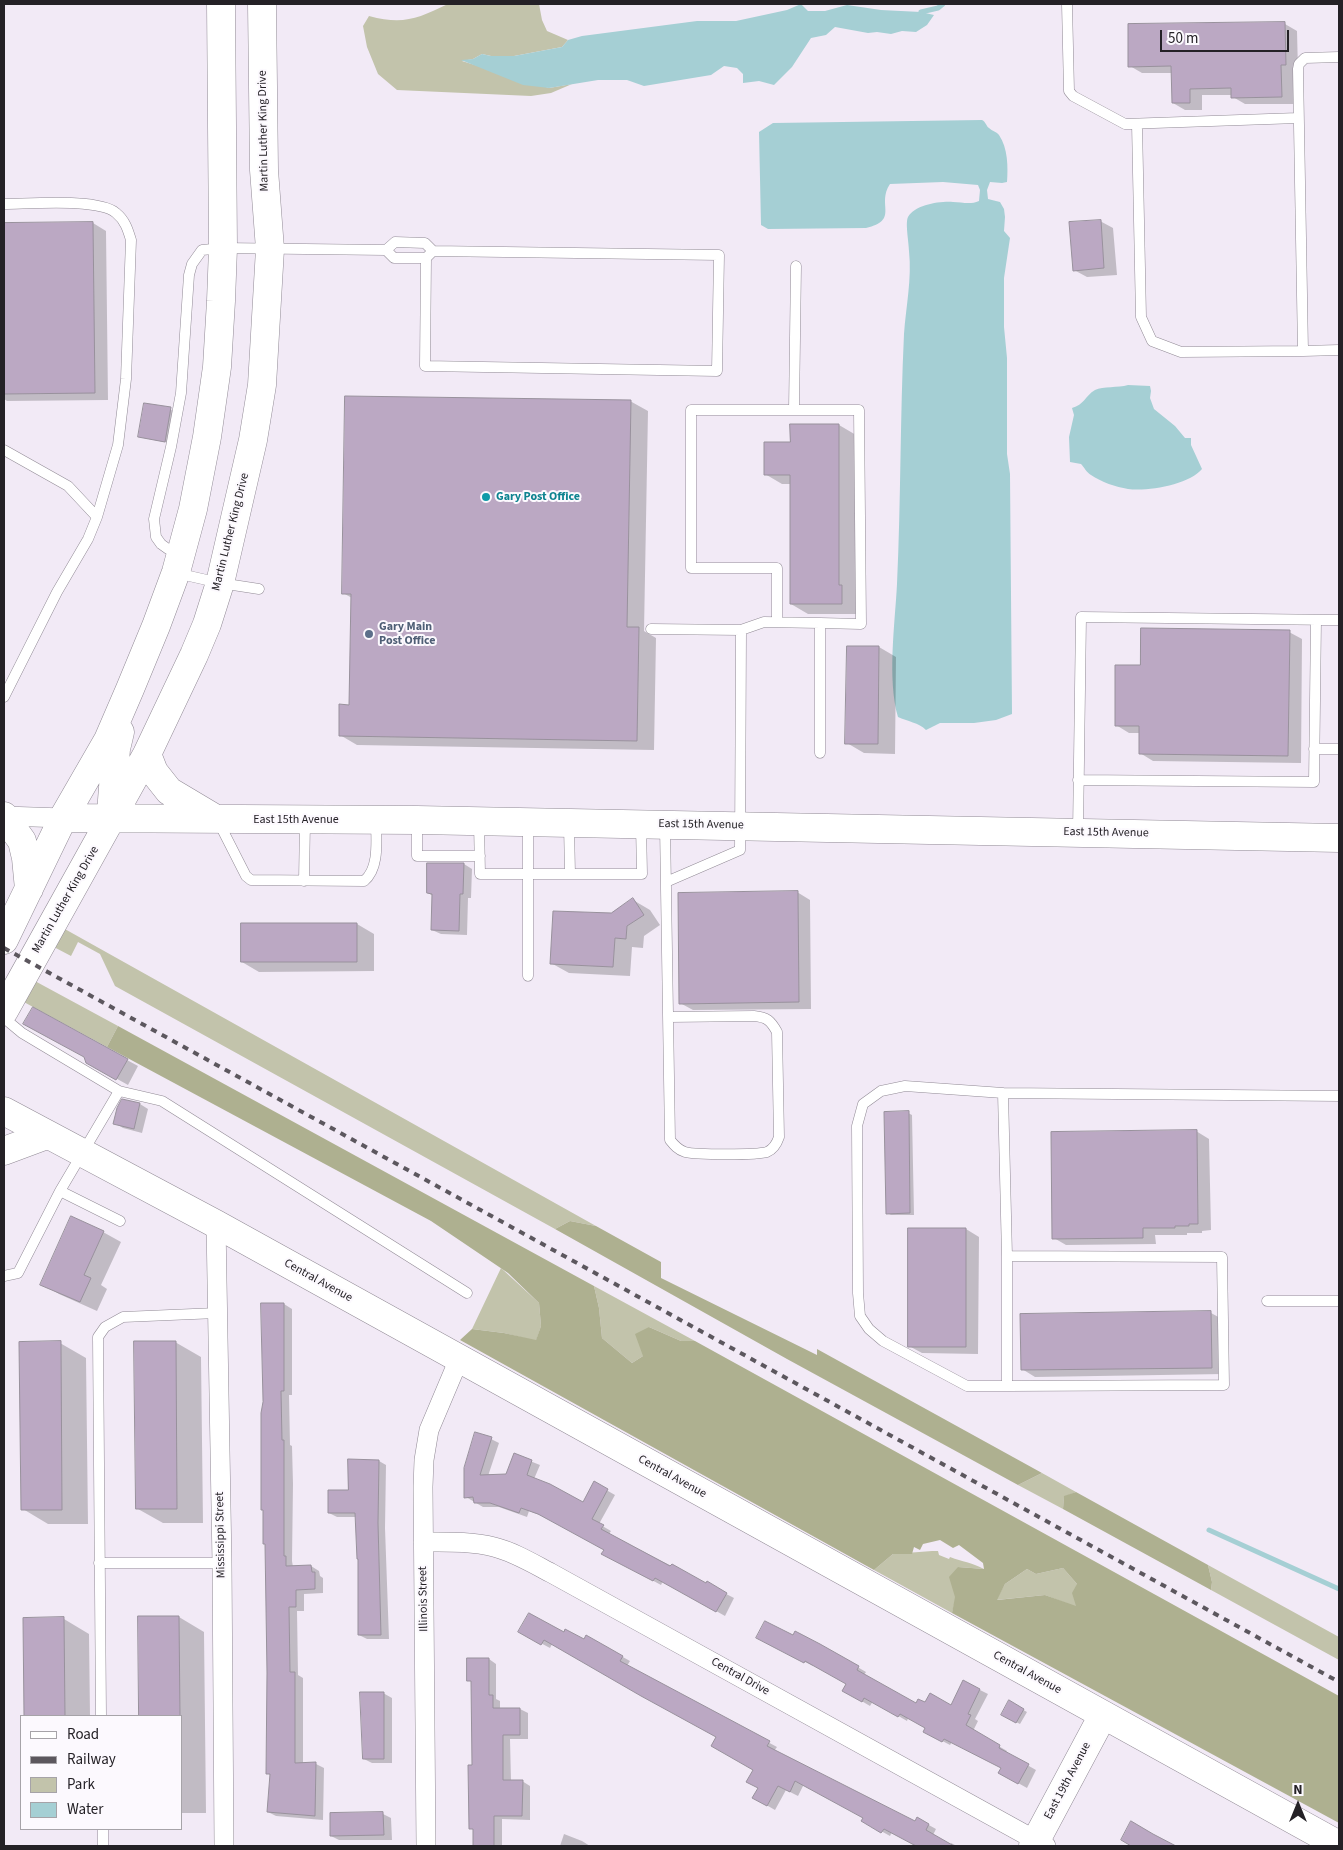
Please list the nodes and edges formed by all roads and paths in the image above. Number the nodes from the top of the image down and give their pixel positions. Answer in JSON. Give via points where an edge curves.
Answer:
{"nodes":[{"id":1,"x":221,"y":4,"type":"edge"},
{"id":2,"x":262,"y":4,"type":"edge"},
{"id":3,"x":1067,"y":4,"type":"edge"},
{"id":4,"x":1339,"y":57,"type":"edge"},
{"id":5,"x":1298,"y":118,"type":"junction"},
{"id":6,"x":1138,"y":124,"type":"junction"},
{"id":7,"x":4,"y":204,"type":"edge"},
{"id":8,"x":224,"y":248,"type":"junction"},
{"id":9,"x":270,"y":249,"type":"junction"},
{"id":10,"x":386,"y":250,"type":"junction"},
{"id":11,"x":429,"y":255,"type":"junction"},
{"id":12,"x":796,"y":266,"type":"dead end"},
{"id":13,"x":1339,"y":350,"type":"edge"},
{"id":14,"x":1303,"y":351,"type":"junction"},
{"id":15,"x":794,"y":410,"type":"junction"},
{"id":16,"x":4,"y":450,"type":"edge"},
{"id":17,"x":97,"y":517,"type":"junction"},
{"id":18,"x":178,"y":562,"type":"junction"},
{"id":19,"x":220,"y":583,"type":"junction"},
{"id":20,"x":259,"y":589,"type":"dead end"},
{"id":21,"x":1316,"y":620,"type":"junction"},
{"id":22,"x":1339,"y":620,"type":"edge"},
{"id":23,"x":777,"y":622,"type":"junction"},
{"id":24,"x":820,"y":623,"type":"junction"},
{"id":25,"x":651,"y":630,"type":"dead end"},
{"id":26,"x":741,"y":630,"type":"junction"},
{"id":27,"x":130,"y":689,"type":"junction"},
{"id":28,"x":4,"y":697,"type":"edge"},
{"id":29,"x":1314,"y":749,"type":"junction"},
{"id":30,"x":1339,"y":749,"type":"edge"},
{"id":31,"x":820,"y":753,"type":"dead end"},
{"id":32,"x":147,"y":754,"type":"junction"},
{"id":33,"x":1078,"y":780,"type":"junction"},
{"id":34,"x":4,"y":816,"type":"edge"},
{"id":35,"x":63,"y":818,"type":"junction"},
{"id":36,"x":111,"y":820,"type":"junction"},
{"id":37,"x":218,"y":820,"type":"junction"},
{"id":38,"x":305,"y":820,"type":"junction"},
{"id":39,"x":376,"y":820,"type":"junction"},
{"id":40,"x":416,"y":820,"type":"junction"},
{"id":41,"x":479,"y":821,"type":"junction"},
{"id":42,"x":528,"y":822,"type":"junction"},
{"id":43,"x":569,"y":823,"type":"junction"},
{"id":44,"x":653,"y":824,"type":"junction"},
{"id":45,"x":740,"y":826,"type":"junction"},
{"id":46,"x":1078,"y":833,"type":"junction"},
{"id":47,"x":1339,"y":838,"type":"edge"},
{"id":48,"x":480,"y":856,"type":"junction"},
{"id":49,"x":528,"y":874,"type":"junction"},
{"id":50,"x":570,"y":874,"type":"junction"},
{"id":51,"x":304,"y":881,"type":"junction"},
{"id":52,"x":666,"y":882,"type":"junction"},
{"id":53,"x":29,"y":889,"type":"junction"},
{"id":54,"x":58,"y":914,"type":"junction"},
{"id":55,"x":4,"y":940,"type":"edge"},
{"id":56,"x":528,"y":976,"type":"dead end"},
{"id":57,"x":4,"y":1011,"type":"edge"},
{"id":58,"x":669,"y":1017,"type":"junction"},
{"id":59,"x":4,"y":1018,"type":"edge"},
{"id":60,"x":119,"y":1091,"type":"junction"},
{"id":61,"x":1004,"y":1093,"type":"junction"},
{"id":62,"x":1339,"y":1096,"type":"edge"},
{"id":63,"x":4,"y":1111,"type":"edge"},
{"id":64,"x":47,"y":1135,"type":"junction"},
{"id":65,"x":4,"y":1151,"type":"edge"},
{"id":66,"x":82,"y":1154,"type":"junction"},
{"id":67,"x":60,"y":1191,"type":"junction"},
{"id":68,"x":120,"y":1221,"type":"dead end"},
{"id":69,"x":216,"y":1224,"type":"junction"},
{"id":70,"x":1007,"y":1256,"type":"junction"},
{"id":71,"x":4,"y":1276,"type":"edge"},
{"id":72,"x":467,"y":1293,"type":"dead end"},
{"id":73,"x":1339,"y":1301,"type":"edge"},
{"id":74,"x":1267,"y":1302,"type":"dead end"},
{"id":75,"x":217,"y":1313,"type":"junction"},
{"id":76,"x":459,"y":1359,"type":"junction"},
{"id":77,"x":1007,"y":1386,"type":"junction"},
{"id":78,"x":423,"y":1542,"type":"junction"},
{"id":79,"x":99,"y":1564,"type":"junction"},
{"id":80,"x":222,"y":1564,"type":"junction"},
{"id":81,"x":101,"y":1715,"type":"edge"},
{"id":82,"x":1103,"y":1715,"type":"junction"},
{"id":83,"x":103,"y":1830,"type":"edge"},
{"id":84,"x":1038,"y":1844,"type":"edge"},
{"id":85,"x":1339,"y":1845,"type":"edge"},
{"id":86,"x":103,"y":1846,"type":"edge"},
{"id":87,"x":224,"y":1846,"type":"edge"},
{"id":88,"x":426,"y":1846,"type":"edge"}],
"edges":[{"from":1,"to":8,"type":"main road"},
{"from":2,"to":9,"type":"main road","name":"Martin Luther King Drive","via":[[264,170]]},
{"from":3,"to":6,"type":"lane","via":[[1069,91],[1125,124]]},
{"from":4,"to":5,"type":"lane","via":[[1310,56],[1299,64]]},
{"from":5,"to":6,"type":"lane"},
{"from":5,"to":14,"type":"lane"},
{"from":6,"to":14,"type":"lane","via":[[1141,317],[1152,341],[1181,352]]},
{"from":7,"to":17,"type":"lane","via":[[101,205],[116,212],[126,224],[131,240],[126,379],[118,445]]},
{"from":8,"to":9,"type":"lane"},
{"from":8,"to":18,"type":"main road","via":[[217,367],[193,509]]},
{"from":8,"to":18,"type":"lane","via":[[202,250],[189,275],[181,393],[154,519],[156,537]]},
{"from":9,"to":10,"type":"lane"},
{"from":9,"to":19,"type":"main road","name":"Martin Luther King Drive","via":[[262,385],[253,440]]},
{"from":10,"to":11,"type":"lane","via":[[394,258]]},
{"from":10,"to":11,"type":"lane","via":[[395,242],[418,242],[425,243]]},
{"from":11,"to":11,"type":"lane","via":[[718,255],[717,371],[425,366]]},
{"from":12,"to":15,"type":"lane"},
{"from":13,"to":14,"type":"lane"},
{"from":15,"to":23,"type":"lane","via":[[691,410],[691,568],[777,568]]},
{"from":15,"to":24,"type":"lane","via":[[859,410],[861,624]]},
{"from":16,"to":17,"type":"lane","via":[[68,486]]},
{"from":17,"to":28,"type":"lane"},
{"from":18,"to":19,"type":"lane"},
{"from":18,"to":27,"type":"main road"},
{"from":19,"to":20,"type":"lane"},
{"from":19,"to":32,"type":"main road","name":"Martin Luther King Drive","via":[[194,655]]},
{"from":21,"to":22,"type":"lane"},
{"from":21,"to":29,"type":"lane"},
{"from":21,"to":33,"type":"lane","via":[[1080,617]]},
{"from":23,"to":24,"type":"lane"},
{"from":23,"to":26,"type":"lane","via":[[764,622]]},
{"from":24,"to":31,"type":"lane"},
{"from":25,"to":26,"type":"lane"},
{"from":26,"to":45,"type":"lane"},
{"from":27,"to":35,"type":"main road","via":[[108,740]]},
{"from":27,"to":36,"type":"main road","via":[[116,749]]},
{"from":29,"to":30,"type":"lane"},
{"from":29,"to":33,"type":"lane","via":[[1314,782]]},
{"from":32,"to":36,"type":"main road","name":"Martin Luther King Drive"},
{"from":32,"to":37,"type":"main road","via":[[154,772],[169,791]]},
{"from":33,"to":46,"type":"lane"},
{"from":34,"to":35,"type":"street"},
{"from":34,"to":53,"type":"main road","via":[[22,841]]},
{"from":35,"to":36,"type":"main road","name":"East 15th Avenue"},
{"from":35,"to":53,"type":"main road"},
{"from":35,"to":54,"type":"main road","via":[[65,857]]},
{"from":36,"to":37,"type":"main road","name":"East 15th Avenue"},
{"from":36,"to":54,"type":"main road","name":"Martin Luther King Drive"},
{"from":37,"to":38,"type":"main road","name":"East 15th Avenue"},
{"from":37,"to":51,"type":"lane","via":[[251,880]]},
{"from":38,"to":39,"type":"main road","name":"East 15th Avenue"},
{"from":38,"to":51,"type":"lane"},
{"from":39,"to":40,"type":"main road","name":"East 15th Avenue"},
{"from":39,"to":51,"type":"lane","via":[[376,852],[369,877],[364,881]]},
{"from":40,"to":41,"type":"main road","name":"East 15th Avenue"},
{"from":40,"to":48,"type":"lane","via":[[416,856]]},
{"from":41,"to":42,"type":"main road","name":"East 15th Avenue"},
{"from":41,"to":48,"type":"lane"},
{"from":42,"to":43,"type":"main road","name":"East 15th Avenue"},
{"from":42,"to":49,"type":"lane"},
{"from":43,"to":44,"type":"main road","name":"East 15th Avenue"},
{"from":43,"to":50,"type":"lane"},
{"from":44,"to":45,"type":"main road","name":"East 15th Avenue"},
{"from":44,"to":50,"type":"lane","via":[[642,874]]},
{"from":44,"to":52,"type":"lane"},
{"from":45,"to":46,"type":"main road","name":"East 15th Avenue"},
{"from":45,"to":52,"type":"lane","via":[[740,850]]},
{"from":46,"to":47,"type":"main road","name":"East 15th Avenue"},
{"from":48,"to":49,"type":"lane","via":[[480,874]]},
{"from":49,"to":50,"type":"lane"},
{"from":49,"to":56,"type":"lane"},
{"from":52,"to":58,"type":"lane"},
{"from":53,"to":55,"type":"main road"},
{"from":54,"to":57,"type":"main road","name":"Martin Luther King Drive"},
{"from":58,"to":58,"type":"lane","via":[[670,1140],[683,1152],[694,1153],[755,1154],[768,1152],[776,1146],[779,1137],[777,1042],[771,1021],[754,1016]]},
{"from":59,"to":60,"type":"lane","via":[[22,1034]]},
{"from":60,"to":66,"type":"lane"},
{"from":60,"to":72,"type":"lane","via":[[162,1101]]},
{"from":61,"to":62,"type":"lane"},
{"from":61,"to":70,"type":"lane"},
{"from":61,"to":77,"type":"lane","via":[[905,1086],[881,1091],[863,1104],[857,1126],[858,1293],[860,1316],[883,1341],[967,1386]]},
{"from":63,"to":64,"type":"main road","name":"Central Avenue"},
{"from":64,"to":65,"type":"main road"},
{"from":64,"to":66,"type":"main road","name":"Central Avenue"},
{"from":66,"to":67,"type":"lane"},
{"from":66,"to":69,"type":"main road","name":"Central Avenue"},
{"from":67,"to":68,"type":"lane"},
{"from":67,"to":71,"type":"lane","via":[[18,1273]]},
{"from":69,"to":75,"type":"street","name":"Mississippi Street"},
{"from":69,"to":76,"type":"main road","name":"Central Avenue"},
{"from":70,"to":77,"type":"lane"},
{"from":70,"to":77,"type":"lane","via":[[1222,1257],[1224,1385]]},
{"from":73,"to":74,"type":"lane"},
{"from":75,"to":79,"type":"lane","via":[[123,1317],[105,1327],[98,1337]]},
{"from":75,"to":80,"type":"street","name":"Mississippi Street"},
{"from":76,"to":78,"type":"street","name":"Illinois Street","via":[[427,1440],[423,1476]]},
{"from":76,"to":82,"type":"main road","name":"Central Avenue"},
{"from":78,"to":84,"type":"street","name":"Central Drive","via":[[480,1544],[515,1555]]},
{"from":78,"to":88,"type":"street","name":"Illinois Street"},
{"from":79,"to":80,"type":"lane"},
{"from":79,"to":81,"type":"lane"},
{"from":80,"to":87,"type":"street","name":"Mississippi Street"},
{"from":82,"to":84,"type":"main road","name":"East 19th Avenue"},
{"from":82,"to":85,"type":"main road","name":"Central Avenue"},
{"from":83,"to":86,"type":"lane"}]}
